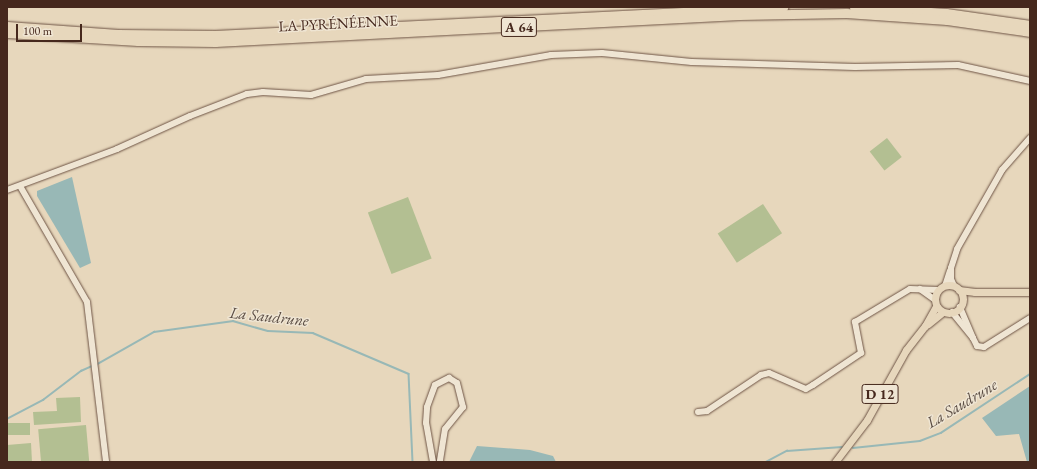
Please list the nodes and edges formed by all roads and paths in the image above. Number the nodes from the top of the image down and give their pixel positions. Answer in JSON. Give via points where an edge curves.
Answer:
{"nodes":[{"id":1,"x":783,"y":7,"type":"edge"},
{"id":2,"x":854,"y":7,"type":"edge"},
{"id":3,"x":1030,"y":25,"type":"edge"},
{"id":4,"x":7,"y":26,"type":"edge"},
{"id":5,"x":1030,"y":32,"type":"edge"},
{"id":6,"x":7,"y":33,"type":"edge"},
{"id":7,"x":1030,"y":81,"type":"edge"},
{"id":8,"x":1030,"y":138,"type":"edge"},
{"id":9,"x":20,"y":186,"type":"junction"},
{"id":10,"x":7,"y":190,"type":"edge"},
{"id":11,"x":951,"y":268,"type":"junction"},
{"id":12,"x":945,"y":286,"type":"junction"},
{"id":13,"x":957,"y":288,"type":"junction"},
{"id":14,"x":920,"y":289,"type":"junction"},
{"id":15,"x":938,"y":290,"type":"junction"},
{"id":16,"x":975,"y":292,"type":"junction"},
{"id":17,"x":1030,"y":292,"type":"edge"},
{"id":18,"x":936,"y":303,"type":"junction"},
{"id":19,"x":961,"y":304,"type":"junction"},
{"id":20,"x":943,"y":312,"type":"junction"},
{"id":21,"x":952,"y":312,"type":"junction"},
{"id":22,"x":1030,"y":318,"type":"edge"},
{"id":23,"x":925,"y":326,"type":"junction"},
{"id":24,"x":973,"y":338,"type":"junction"},
{"id":25,"x":698,"y":412,"type":"dead end"},
{"id":26,"x":106,"y":462,"type":"edge"},
{"id":27,"x":433,"y":462,"type":"edge"},
{"id":28,"x":440,"y":462,"type":"edge"},
{"id":29,"x":836,"y":462,"type":"edge"}],
"edges":[{"from":1,"to":4,"type":"highway","name":"LA PYRÉNÉENNE","number":"A 64","via":[[215,35],[118,34]]},
{"from":2,"to":3,"type":"highway","via":[[946,13]]},
{"from":5,"to":6,"type":"highway","name":"LA PYRÉNÉENNE","number":"A 64","via":[[947,20],[838,14],[739,15],[236,41],[138,41]]},
{"from":7,"to":9,"type":"street","via":[[958,65],[856,66],[692,62],[602,53],[551,55],[438,75],[366,80],[311,95],[263,92],[247,94],[185,118],[124,147]]},
{"from":8,"to":11,"type":"street","via":[[998,177],[957,249]]},
{"from":9,"to":10,"type":"street"},
{"from":9,"to":26,"type":"street","via":[[87,302]]},
{"from":11,"to":12,"type":"street"},
{"from":11,"to":13,"type":"street","via":[[951,279]]},
{"from":12,"to":13,"type":"main road"},
{"from":12,"to":15,"type":"main road"},
{"from":13,"to":16,"type":"main road"},
{"from":13,"to":19,"type":"main road"},
{"from":14,"to":15,"type":"street"},
{"from":14,"to":18,"type":"street"},
{"from":14,"to":25,"type":"street","via":[[904,291],[855,322],[861,353],[813,385],[806,388],[769,373],[761,375],[708,411]]},
{"from":15,"to":18,"type":"main road"},
{"from":16,"to":17,"type":"main road"},
{"from":16,"to":19,"type":"main road"},
{"from":18,"to":20,"type":"main road"},
{"from":18,"to":23,"type":"main road","number":"D 12"},
{"from":19,"to":21,"type":"main road"},
{"from":19,"to":24,"type":"street"},
{"from":20,"to":21,"type":"main road"},
{"from":20,"to":23,"type":"main road","number":"D 12"},
{"from":21,"to":24,"type":"street"},
{"from":22,"to":24,"type":"street","via":[[984,346],[977,346]]},
{"from":23,"to":29,"type":"main road","number":"D 12","via":[[906,350],[867,420]]},
{"from":27,"to":28,"type":"street","via":[[426,423],[427,407],[435,384],[449,378],[457,383],[463,407],[445,429]]}]}
